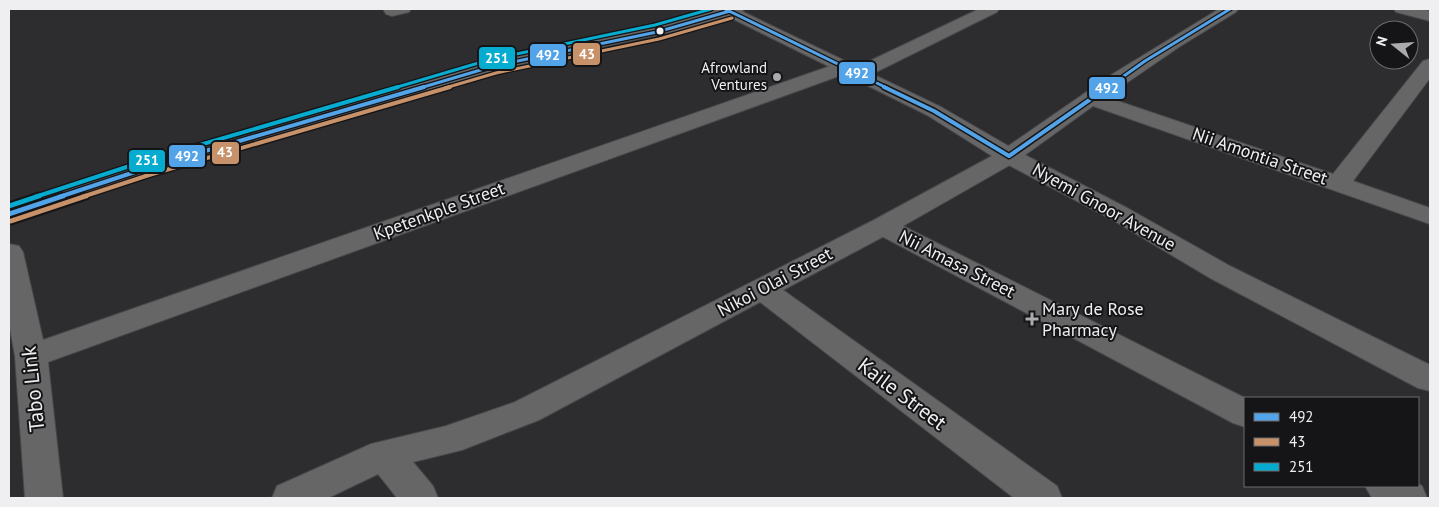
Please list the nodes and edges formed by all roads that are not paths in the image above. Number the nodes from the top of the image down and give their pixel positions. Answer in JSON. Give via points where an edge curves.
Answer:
{"nodes":[{"id":1,"x":990,"y":9,"type":"edge"},
{"id":2,"x":1230,"y":9,"type":"edge"},
{"id":3,"x":1402,"y":9,"type":"edge"},
{"id":4,"x":730,"y":10,"type":"edge"},
{"id":5,"x":1430,"y":16,"type":"edge"},
{"id":6,"x":1430,"y":65,"type":"edge"},
{"id":7,"x":853,"y":70,"type":"junction"},
{"id":8,"x":1090,"y":98,"type":"junction"},
{"id":9,"x":1010,"y":156,"type":"junction"},
{"id":10,"x":1339,"y":183,"type":"junction"},
{"id":11,"x":9,"y":214,"type":"edge"},
{"id":12,"x":1430,"y":216,"type":"edge"},
{"id":13,"x":883,"y":226,"type":"junction"},
{"id":14,"x":9,"y":252,"type":"edge"},
{"id":15,"x":762,"y":289,"type":"junction"},
{"id":16,"x":31,"y":356,"type":"junction"},
{"id":17,"x":1430,"y":379,"type":"edge"},
{"id":18,"x":1244,"y":413,"type":"edge"},
{"id":19,"x":384,"y":454,"type":"junction"},
{"id":20,"x":1386,"y":487,"type":"edge"},
{"id":21,"x":44,"y":498,"type":"edge"},
{"id":22,"x":292,"y":498,"type":"edge"},
{"id":23,"x":419,"y":498,"type":"edge"},
{"id":24,"x":1042,"y":498,"type":"edge"},
{"id":25,"x":1408,"y":498,"type":"edge"}],
"edges":[{"from":1,"to":7,"type":"street","name":"Kpetenkple Street"},
{"from":2,"to":8,"type":"street","name":"Nikoi Olai Street"},
{"from":3,"to":5,"type":"street"},
{"from":4,"to":7,"type":"street","name":"Nyemi Gnoor Avenue"},
{"from":4,"to":11,"type":"street","via":[[657,32],[494,66],[147,168]]},
{"from":6,"to":10,"type":"street"},
{"from":7,"to":9,"type":"street","name":"Nyemi Gnoor Avenue","via":[[934,111]]},
{"from":7,"to":16,"type":"street","name":"Kpetenkple Street"},
{"from":8,"to":9,"type":"street","name":"Nikoi Olai Street"},
{"from":8,"to":10,"type":"street","name":"Nii Amontia Street"},
{"from":9,"to":13,"type":"street","name":"Nikoi Olai Street"},
{"from":9,"to":17,"type":"street","name":"Nyemi Gnoor Avenue","via":[[1220,272]]},
{"from":10,"to":12,"type":"street","name":"Nii Amontia Street"},
{"from":13,"to":15,"type":"street","name":"Nikoi Olai Street"},
{"from":13,"to":18,"type":"street","name":"Nii Amasa Street"},
{"from":14,"to":16,"type":"street","name":"Tabo Link"},
{"from":15,"to":19,"type":"street","name":"Nikoi Olai Street","via":[[526,411],[450,440]]},
{"from":15,"to":24,"type":"street","name":"Kaile Street"},
{"from":16,"to":21,"type":"street","name":"Tabo Link"},
{"from":19,"to":22,"type":"street","name":"Nikoi Olai Street"},
{"from":19,"to":23,"type":"street"},
{"from":20,"to":25,"type":"street"}]}
